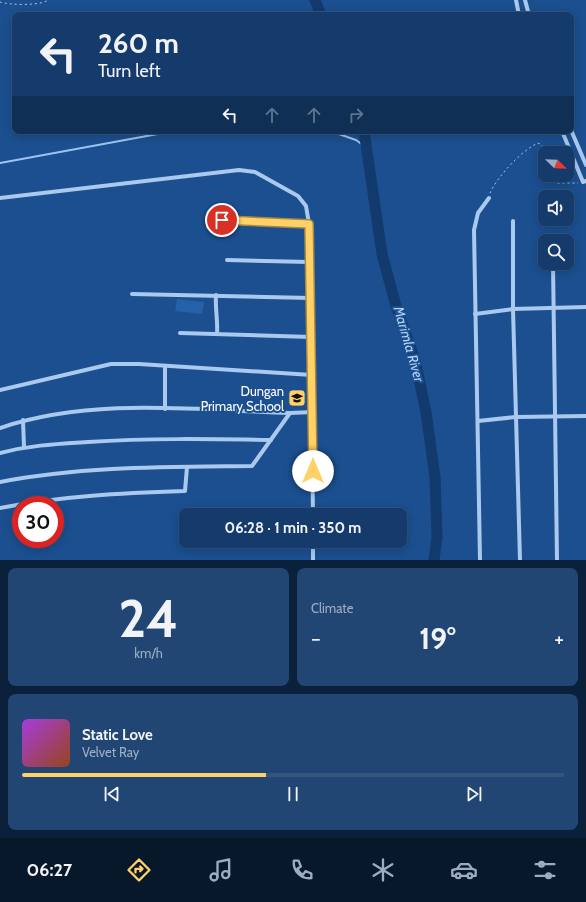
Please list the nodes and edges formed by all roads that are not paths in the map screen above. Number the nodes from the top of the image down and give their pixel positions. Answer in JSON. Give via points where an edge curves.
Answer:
{"nodes":[{"id":1,"x":516,"y":0,"type":"edge"},
{"id":2,"x":525,"y":0,"type":"edge"},
{"id":3,"x":519,"y":12,"type":"edge"},
{"id":4,"x":528,"y":12,"type":"edge"},
{"id":5,"x":563,"y":134,"type":"edge"},
{"id":6,"x":573,"y":134,"type":"edge"},
{"id":7,"x":586,"y":165,"type":"edge"},
{"id":8,"x":585,"y":182,"type":"edge"},
{"id":9,"x":0,"y":198,"type":"edge"},
{"id":10,"x":489,"y":198,"type":"road end"},
{"id":11,"x":208,"y":219,"type":"dead end"},
{"id":12,"x":513,"y":221,"type":"dead end"},
{"id":13,"x":309,"y":224,"type":"junction"},
{"id":14,"x":227,"y":260,"type":"dead end"},
{"id":15,"x":309,"y":262,"type":"junction"},
{"id":16,"x":553,"y":270,"type":"edge"},
{"id":17,"x":132,"y":294,"type":"dead end"},
{"id":18,"x":216,"y":295,"type":"junction"},
{"id":19,"x":310,"y":298,"type":"junction"},
{"id":20,"x":586,"y":307,"type":"edge"},
{"id":21,"x":553,"y":308,"type":"junction"},
{"id":22,"x":513,"y":309,"type":"junction"},
{"id":23,"x":475,"y":314,"type":"junction"},
{"id":24,"x":180,"y":333,"type":"dead end"},
{"id":25,"x":217,"y":334,"type":"junction"},
{"id":26,"x":311,"y":337,"type":"junction"},
{"id":27,"x":165,"y":366,"type":"junction"},
{"id":28,"x":312,"y":375,"type":"junction"},
{"id":29,"x":0,"y":390,"type":"edge"},
{"id":30,"x":165,"y":409,"type":"junction"},
{"id":31,"x":313,"y":412,"type":"junction"},
{"id":32,"x":290,"y":413,"type":"junction"},
{"id":33,"x":586,"y":416,"type":"edge"},
{"id":34,"x":516,"y":417,"type":"junction"},
{"id":35,"x":554,"y":417,"type":"junction"},
{"id":36,"x":23,"y":420,"type":"junction"},
{"id":37,"x":478,"y":421,"type":"junction"},
{"id":38,"x":0,"y":428,"type":"edge"},
{"id":39,"x":271,"y":440,"type":"junction"},
{"id":40,"x":24,"y":447,"type":"junction"},
{"id":41,"x":0,"y":453,"type":"edge"},
{"id":42,"x":187,"y":467,"type":"junction"},
{"id":43,"x":0,"y":482,"type":"edge"},
{"id":44,"x":0,"y":508,"type":"edge"},
{"id":45,"x":313,"y":508,"type":"edge"},
{"id":46,"x":313,"y":548,"type":"edge"},
{"id":47,"x":313,"y":560,"type":"edge"},
{"id":48,"x":480,"y":560,"type":"edge"},
{"id":49,"x":520,"y":560,"type":"edge"},
{"id":50,"x":557,"y":560,"type":"edge"}],
"edges":[{"from":1,"to":3,"type":"street"},
{"from":2,"to":4,"type":"street"},
{"from":5,"to":8,"type":"street"},
{"from":6,"to":7,"type":"street"},
{"from":9,"to":13,"type":"street","via":[[239,170],[255,172],[298,196],[306,206]]},
{"from":10,"to":23,"type":"street","via":[[478,212],[474,230]]},
{"from":11,"to":13,"type":"street"},
{"from":12,"to":22,"type":"street"},
{"from":13,"to":15,"type":"street"},
{"from":14,"to":15,"type":"street"},
{"from":15,"to":19,"type":"street"},
{"from":16,"to":21,"type":"street"},
{"from":17,"to":18,"type":"street"},
{"from":18,"to":19,"type":"street"},
{"from":18,"to":25,"type":"street"},
{"from":19,"to":26,"type":"street"},
{"from":20,"to":21,"type":"street"},
{"from":21,"to":22,"type":"street"},
{"from":21,"to":35,"type":"street"},
{"from":22,"to":23,"type":"street"},
{"from":22,"to":34,"type":"street"},
{"from":23,"to":37,"type":"street"},
{"from":24,"to":25,"type":"street"},
{"from":25,"to":26,"type":"street"},
{"from":26,"to":28,"type":"street"},
{"from":27,"to":28,"type":"street"},
{"from":27,"to":29,"type":"street","via":[[111,364]]},
{"from":27,"to":30,"type":"street"},
{"from":28,"to":31,"type":"street"},
{"from":30,"to":32,"type":"street"},
{"from":30,"to":36,"type":"street","via":[[127,407],[62,412]]},
{"from":31,"to":32,"type":"street"},
{"from":31,"to":45,"type":"street"},
{"from":32,"to":39,"type":"street"},
{"from":33,"to":35,"type":"street"},
{"from":34,"to":35,"type":"street"},
{"from":34,"to":37,"type":"street"},
{"from":34,"to":49,"type":"street"},
{"from":35,"to":50,"type":"street"},
{"from":36,"to":38,"type":"street"},
{"from":36,"to":40,"type":"street"},
{"from":37,"to":48,"type":"street"},
{"from":39,"to":40,"type":"street","via":[[197,438]]},
{"from":39,"to":42,"type":"street","via":[[252,466]]},
{"from":40,"to":41,"type":"street"},
{"from":42,"to":43,"type":"street","via":[[39,474]]},
{"from":42,"to":44,"type":"street","via":[[186,491],[128,493],[31,502]]},
{"from":46,"to":47,"type":"street"}]}
